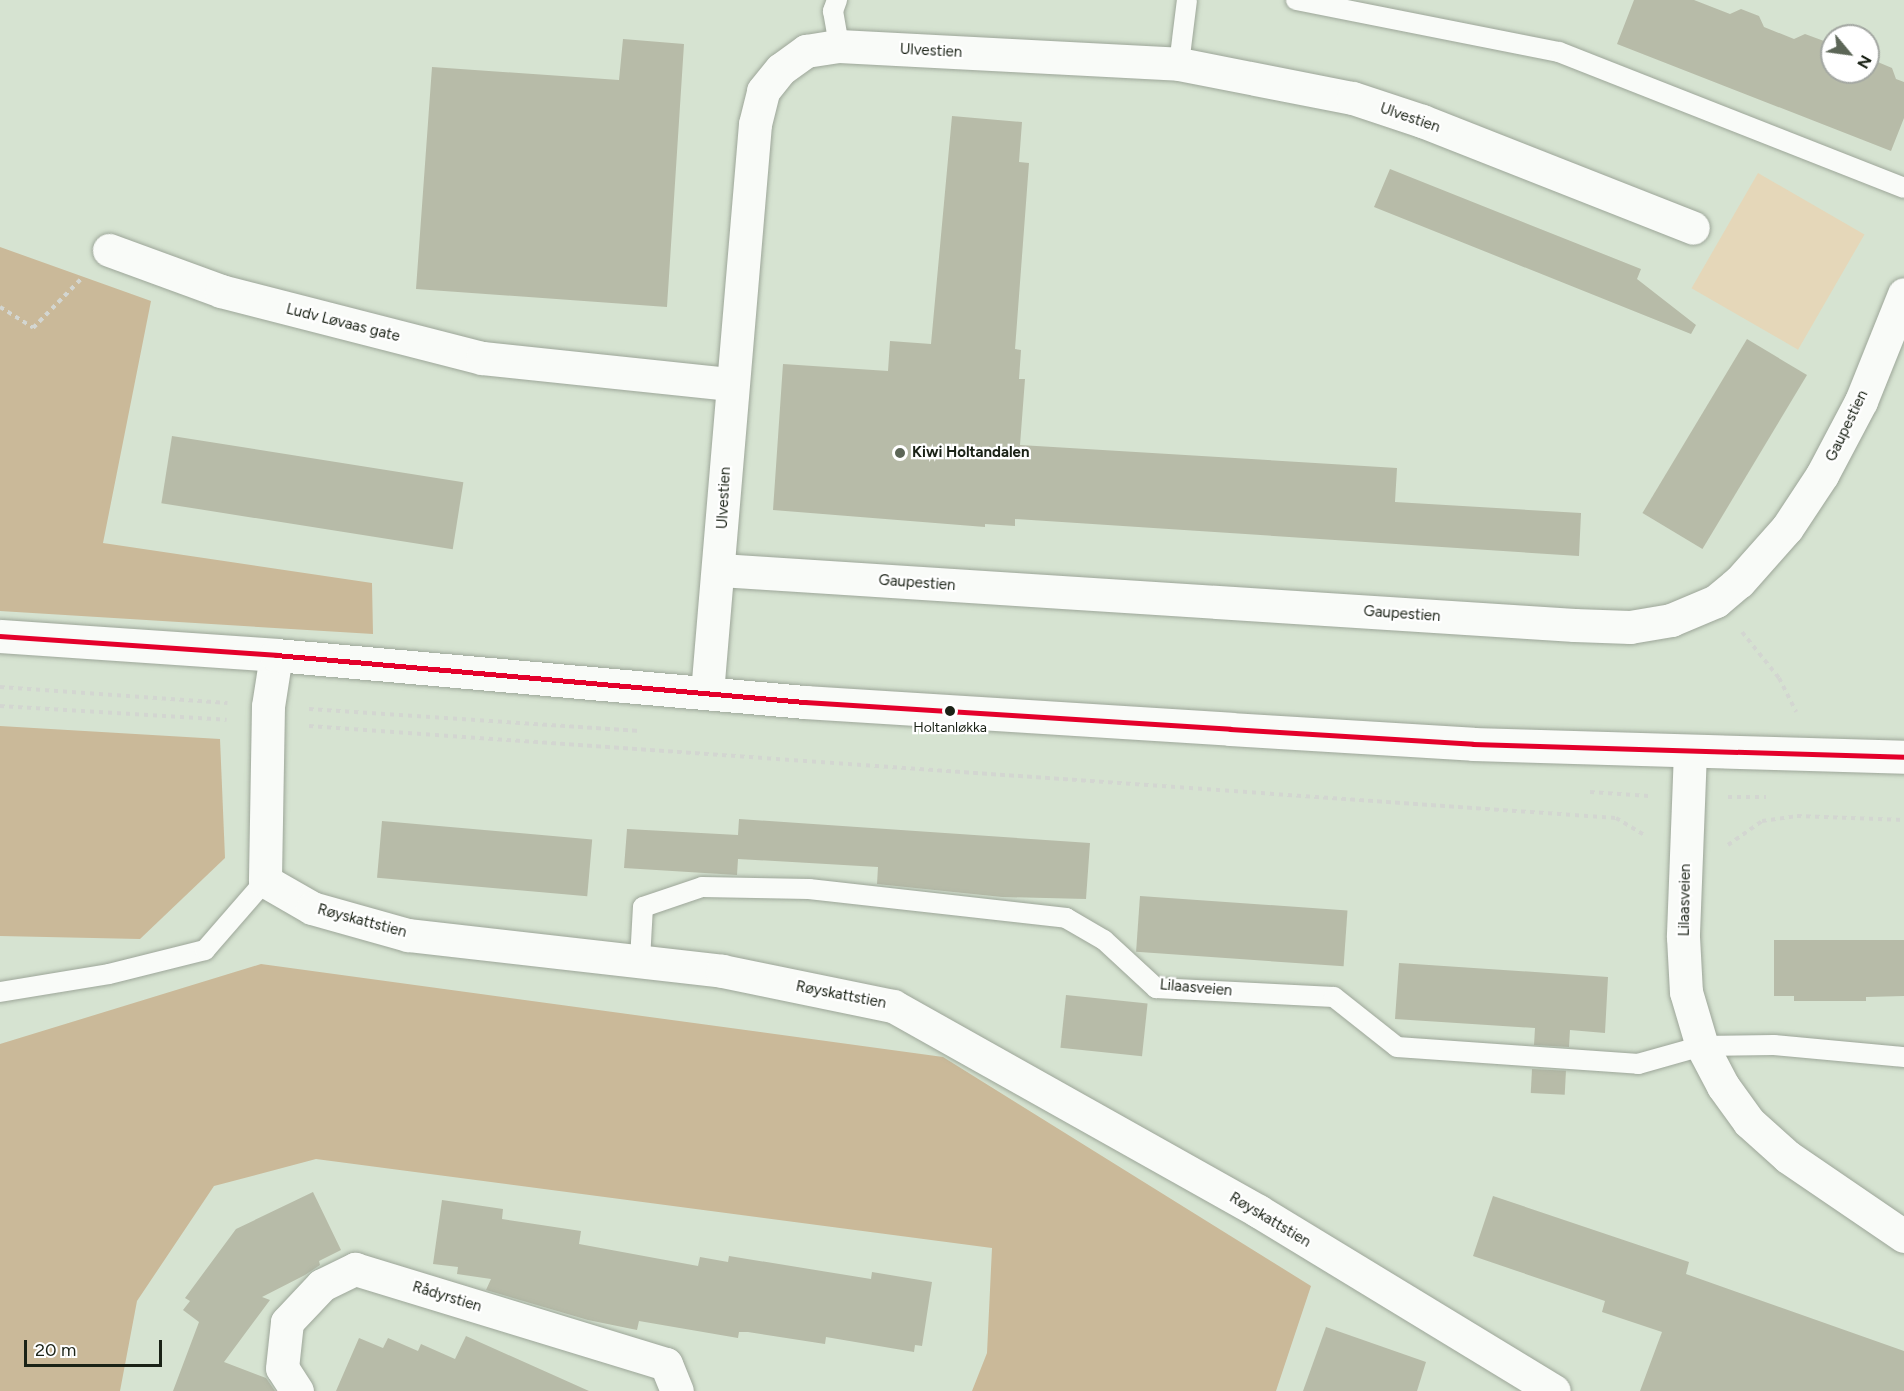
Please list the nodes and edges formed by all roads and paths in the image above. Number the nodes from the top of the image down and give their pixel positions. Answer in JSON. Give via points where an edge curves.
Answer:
{"nodes":[{"id":1,"x":837,"y":0,"type":"edge"},
{"id":2,"x":1187,"y":0,"type":"edge"},
{"id":3,"x":1296,"y":0,"type":"edge"},
{"id":4,"x":839,"y":46,"type":"junction"},
{"id":5,"x":1179,"y":64,"type":"junction"},
{"id":6,"x":1904,"y":188,"type":"edge"},
{"id":7,"x":1693,"y":228,"type":"dead end"},
{"id":8,"x":109,"y":250,"type":"joint"},
{"id":9,"x":1904,"y":294,"type":"edge"},
{"id":10,"x":0,"y":307,"type":"edge"},
{"id":11,"x":731,"y":384,"type":"junction"},
{"id":12,"x":720,"y":570,"type":"junction"},
{"id":13,"x":1716,"y":601,"type":"junction"},
{"id":14,"x":0,"y":636,"type":"edge"},
{"id":15,"x":276,"y":655,"type":"junction"},
{"id":16,"x":707,"y":693,"type":"junction"},
{"id":17,"x":0,"y":706,"type":"edge"},
{"id":18,"x":1798,"y":721,"type":"dead end"},
{"id":19,"x":267,"y":723,"type":"junction"},
{"id":20,"x":1690,"y":751,"type":"junction"},
{"id":21,"x":1904,"y":757,"type":"edge"},
{"id":22,"x":1904,"y":820,"type":"edge"},
{"id":23,"x":1650,"y":836,"type":"dead end"},
{"id":24,"x":1723,"y":845,"type":"dead end"},
{"id":25,"x":266,"y":881,"type":"junction"},
{"id":26,"x":640,"y":960,"type":"junction"},
{"id":27,"x":0,"y":992,"type":"edge"},
{"id":28,"x":1702,"y":1046,"type":"junction"},
{"id":29,"x":1904,"y":1057,"type":"edge"},
{"id":30,"x":1904,"y":1236,"type":"edge"},
{"id":31,"x":297,"y":1391,"type":"edge"},
{"id":32,"x":677,"y":1391,"type":"edge"},
{"id":33,"x":1554,"y":1391,"type":"edge"}],
"edges":[{"from":1,"to":4,"type":"lane","via":[[833,11]]},
{"from":2,"to":5,"type":"lane"},
{"from":3,"to":6,"type":"lane","via":[[1560,52]]},
{"from":4,"to":5,"type":"street","name":"Ulvestien"},
{"from":4,"to":11,"type":"street","name":"Ulvestien","via":[[806,51],[781,69],[764,91],[754,124]]},
{"from":5,"to":7,"type":"street","name":"Ulvestien","via":[[1353,98],[1422,121]]},
{"from":8,"to":10,"type":"path","via":[[33,328]]},
{"from":8,"to":11,"type":"street","name":"Ludv Løvaas gate","via":[[221,291],[482,358]]},
{"from":9,"to":13,"type":"street","name":"Gaupestien","via":[[1861,401],[1822,475],[1787,528],[1739,582]]},
{"from":11,"to":12,"type":"street","name":"Ulvestien"},
{"from":12,"to":13,"type":"street","name":"Gaupestien","via":[[1630,627],[1671,620]]},
{"from":12,"to":16,"type":"street","name":"Ulvestien"},
{"from":13,"to":18,"type":"path","via":[[1779,678],[1793,701]]},
{"from":14,"to":15,"type":"street"},
{"from":15,"to":16,"type":"street"},
{"from":15,"to":19,"type":"street"},
{"from":16,"to":20,"type":"street","via":[[1241,730]]},
{"from":17,"to":19,"type":"path"},
{"from":19,"to":23,"type":"path","via":[[1616,818]]},
{"from":19,"to":25,"type":"street"},
{"from":20,"to":21,"type":"street"},
{"from":20,"to":28,"type":"street","name":"Lilaasveien","via":[[1683,937],[1686,992]]},
{"from":22,"to":24,"type":"path","via":[[1762,821],[1732,846]]},
{"from":25,"to":26,"type":"street","name":"Røyskattstien","via":[[312,908],[408,935]]},
{"from":25,"to":27,"type":"lane","via":[[205,950],[109,975]]},
{"from":26,"to":28,"type":"lane","name":"Lilaasveien","via":[[643,907],[702,887],[809,889],[1066,918],[1104,940],[1156,988],[1334,997],[1397,1047],[1638,1064]]},
{"from":26,"to":33,"type":"street","name":"Røyskattstien","via":[[722,971],[893,1006],[1258,1211]]},
{"from":28,"to":29,"type":"lane","name":"Lilaasveien","via":[[1774,1045]]},
{"from":28,"to":30,"type":"street","name":"Lilaasveien","via":[[1723,1086],[1749,1122],[1788,1157]]},
{"from":31,"to":32,"type":"street","name":"Rådyrstien","via":[[282,1368],[286,1322],[322,1285],[355,1269],[666,1364]]}]}
